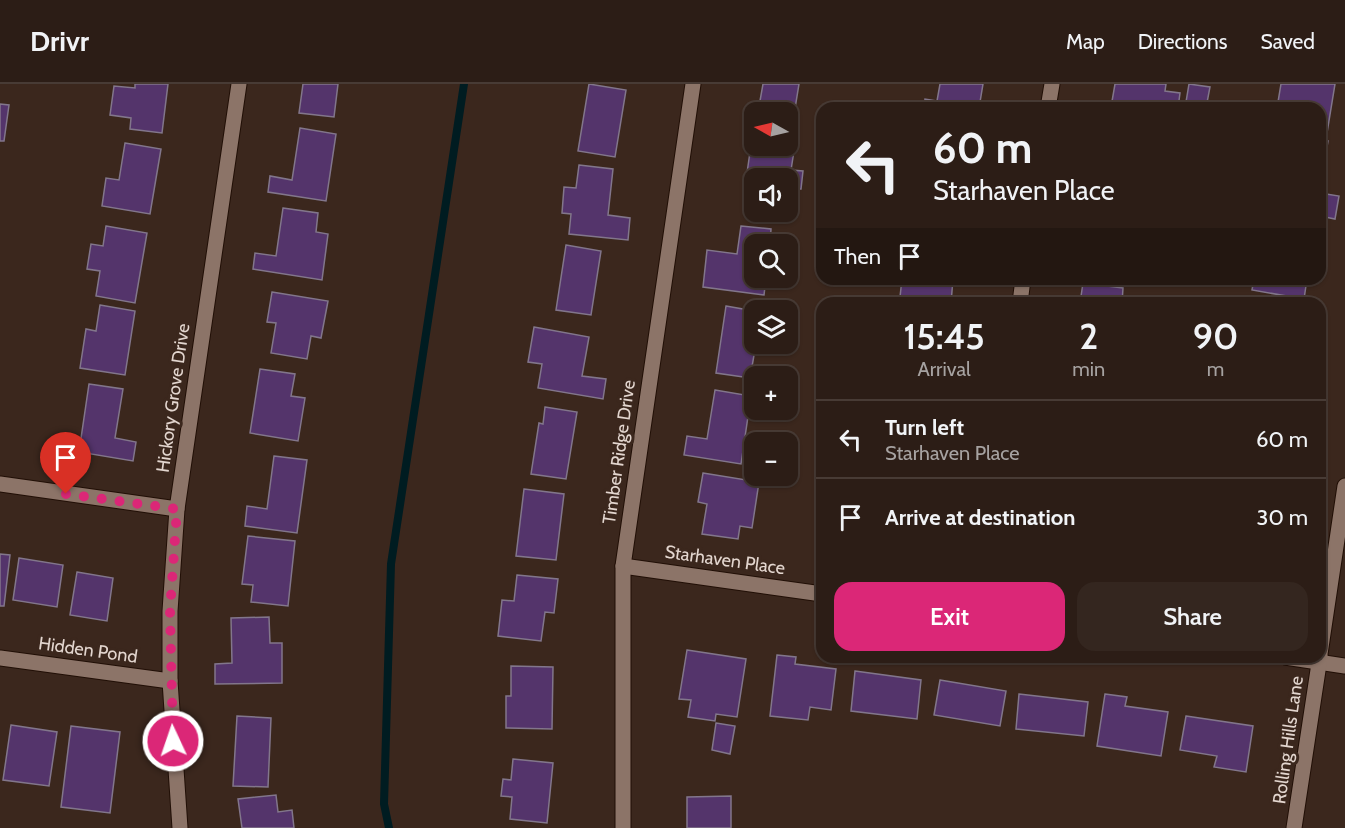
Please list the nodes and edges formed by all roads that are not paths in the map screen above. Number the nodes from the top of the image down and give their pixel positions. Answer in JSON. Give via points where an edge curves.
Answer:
{"nodes":[{"id":1,"x":239,"y":84,"type":"edge"},
{"id":2,"x":693,"y":84,"type":"edge"},
{"id":3,"x":1052,"y":84,"type":"edge"},
{"id":4,"x":1049,"y":102,"type":"edge"},
{"id":5,"x":0,"y":484,"type":"edge"},
{"id":6,"x":1345,"y":486,"type":"edge"},
{"id":7,"x":177,"y":509,"type":"junction"},
{"id":8,"x":623,"y":566,"type":"junction"},
{"id":9,"x":816,"y":593,"type":"edge"},
{"id":10,"x":1326,"y":617,"type":"edge"},
{"id":11,"x":0,"y":658,"type":"edge"},
{"id":12,"x":1326,"y":660,"type":"edge"},
{"id":13,"x":1319,"y":663,"type":"edge"},
{"id":14,"x":1345,"y":666,"type":"edge"},
{"id":15,"x":170,"y":681,"type":"junction"},
{"id":16,"x":180,"y":828,"type":"edge"},
{"id":17,"x":623,"y":828,"type":"edge"},
{"id":18,"x":1294,"y":828,"type":"edge"}],
"edges":[{"from":1,"to":7,"type":"street","name":"Hickory Grove Drive"},
{"from":2,"to":8,"type":"street","name":"Timber Ridge Drive"},
{"from":3,"to":4,"type":"street"},
{"from":5,"to":7,"type":"street"},
{"from":6,"to":10,"type":"street","name":"Rolling Hills Lane"},
{"from":7,"to":15,"type":"street","name":"Hickory Grove Drive"},
{"from":8,"to":9,"type":"street","name":"Starhaven Place"},
{"from":8,"to":17,"type":"street","name":"Timber Ridge Drive"},
{"from":11,"to":15,"type":"street","name":"Hidden Pond"},
{"from":12,"to":14,"type":"street"},
{"from":13,"to":18,"type":"street","name":"Rolling Hills Lane"},
{"from":15,"to":16,"type":"street","name":"Hickory Grove Drive"}]}
